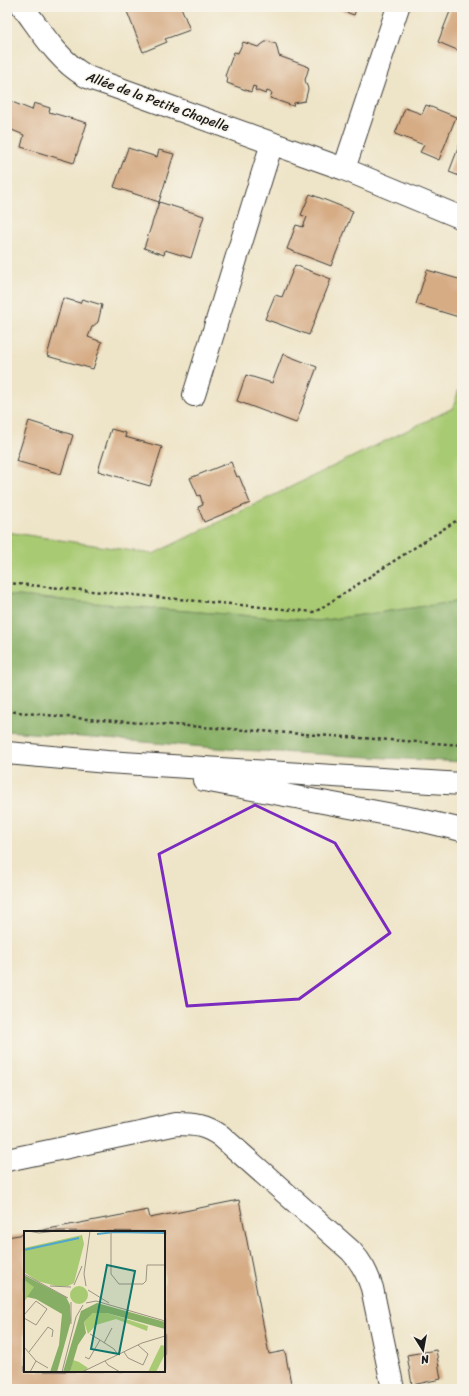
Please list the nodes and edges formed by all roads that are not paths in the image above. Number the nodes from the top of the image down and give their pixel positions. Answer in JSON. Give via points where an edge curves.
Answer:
{"nodes":[{"id":1,"x":23,"y":7,"type":"edge"},
{"id":2,"x":398,"y":7,"type":"edge"},
{"id":3,"x":272,"y":143,"type":"junction"},
{"id":4,"x":344,"y":169,"type":"junction"},
{"id":5,"x":462,"y":218,"type":"edge"},
{"id":6,"x":194,"y":395,"type":"dead end"},
{"id":7,"x":7,"y":753,"type":"edge"},
{"id":8,"x":107,"y":762,"type":"junction"},
{"id":9,"x":462,"y":784,"type":"edge"},
{"id":10,"x":462,"y":830,"type":"edge"},
{"id":11,"x":7,"y":1160,"type":"edge"},
{"id":12,"x":393,"y":1389,"type":"edge"}],
"edges":[{"from":1,"to":3,"type":"street","name":"Allée de la Petite Chapelle","via":[[57,52],[68,64],[85,75]]},
{"from":2,"to":4,"type":"street"},
{"from":3,"to":4,"type":"street","name":"Allée de la Petite Chapelle"},
{"from":3,"to":6,"type":"street"},
{"from":4,"to":5,"type":"street","name":"Allée de la Petite Chapelle"},
{"from":7,"to":8,"type":"street"},
{"from":8,"to":9,"type":"street"},
{"from":8,"to":10,"type":"street"},
{"from":11,"to":12,"type":"street","via":[[177,1124],[208,1128],[352,1251],[360,1261],[372,1288]]}]}
